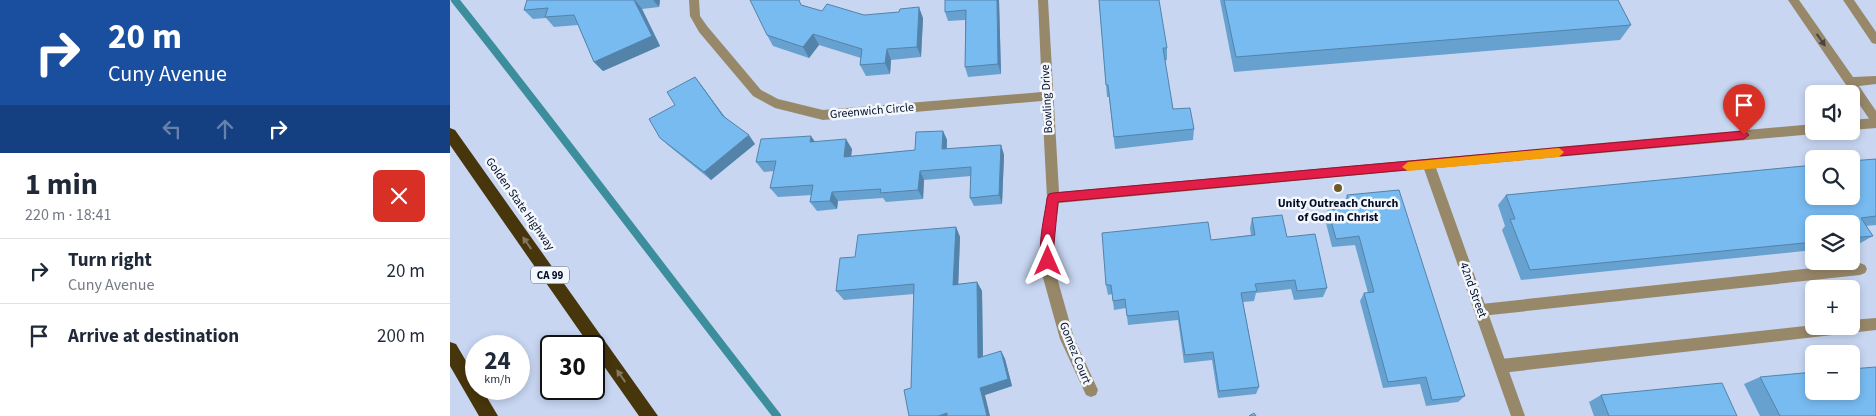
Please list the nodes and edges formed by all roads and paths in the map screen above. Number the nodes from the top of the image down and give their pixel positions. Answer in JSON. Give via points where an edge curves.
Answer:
{"nodes":[{"id":1,"x":694,"y":0,"type":"edge"},
{"id":2,"x":1043,"y":0,"type":"edge"},
{"id":3,"x":1793,"y":0,"type":"edge"},
{"id":4,"x":1848,"y":0,"type":"edge"},
{"id":5,"x":1876,"y":40,"type":"edge"},
{"id":6,"x":1876,"y":80,"type":"edge"},
{"id":7,"x":1850,"y":82,"type":"junction"},
{"id":8,"x":1047,"y":96,"type":"junction"},
{"id":9,"x":1876,"y":121,"type":"edge"},
{"id":10,"x":1860,"y":124,"type":"edge"},
{"id":11,"x":1805,"y":130,"type":"edge"},
{"id":12,"x":450,"y":134,"type":"edge"},
{"id":13,"x":1428,"y":165,"type":"junction"},
{"id":14,"x":1053,"y":198,"type":"junction"},
{"id":15,"x":1851,"y":270,"type":"edge"},
{"id":16,"x":1480,"y":310,"type":"junction"},
{"id":17,"x":1876,"y":324,"type":"edge"},
{"id":18,"x":450,"y":350,"type":"edge"},
{"id":19,"x":1501,"y":366,"type":"junction"},
{"id":20,"x":1091,"y":390,"type":"dead end"},
{"id":21,"x":489,"y":416,"type":"edge"},
{"id":22,"x":649,"y":416,"type":"edge"},
{"id":23,"x":1518,"y":416,"type":"edge"}],
"edges":[{"from":1,"to":8,"type":"street","name":"Greenwich Circle","via":[[695,16],[703,29],[757,93],[774,104],[823,115]]},
{"from":2,"to":8,"type":"street","name":"Bowling Drive"},
{"from":3,"to":7,"type":"street","one_way":true},
{"from":4,"to":5,"type":"street"},
{"from":6,"to":7,"type":"street"},
{"from":7,"to":9,"type":"street"},
{"from":8,"to":14,"type":"street","name":"Bowling Drive"},
{"from":9,"to":10,"type":"street"},
{"from":11,"to":13,"type":"street"},
{"from":22,"to":12,"type":"highway","name":"Golden State Highway","number":"CA 99","one_way":true},
{"from":13,"to":14,"type":"street"},
{"from":13,"to":16,"type":"street","name":"42nd Street"},
{"from":14,"to":20,"type":"street","name":"Gomez Court","via":[[1046,248],[1049,274],[1067,339]]},
{"from":15,"to":16,"type":"street"},
{"from":16,"to":19,"type":"street","name":"42nd Street"},
{"from":17,"to":19,"type":"street"},
{"from":18,"to":21,"type":"highway"},
{"from":19,"to":23,"type":"street","name":"42nd Street"}]}
